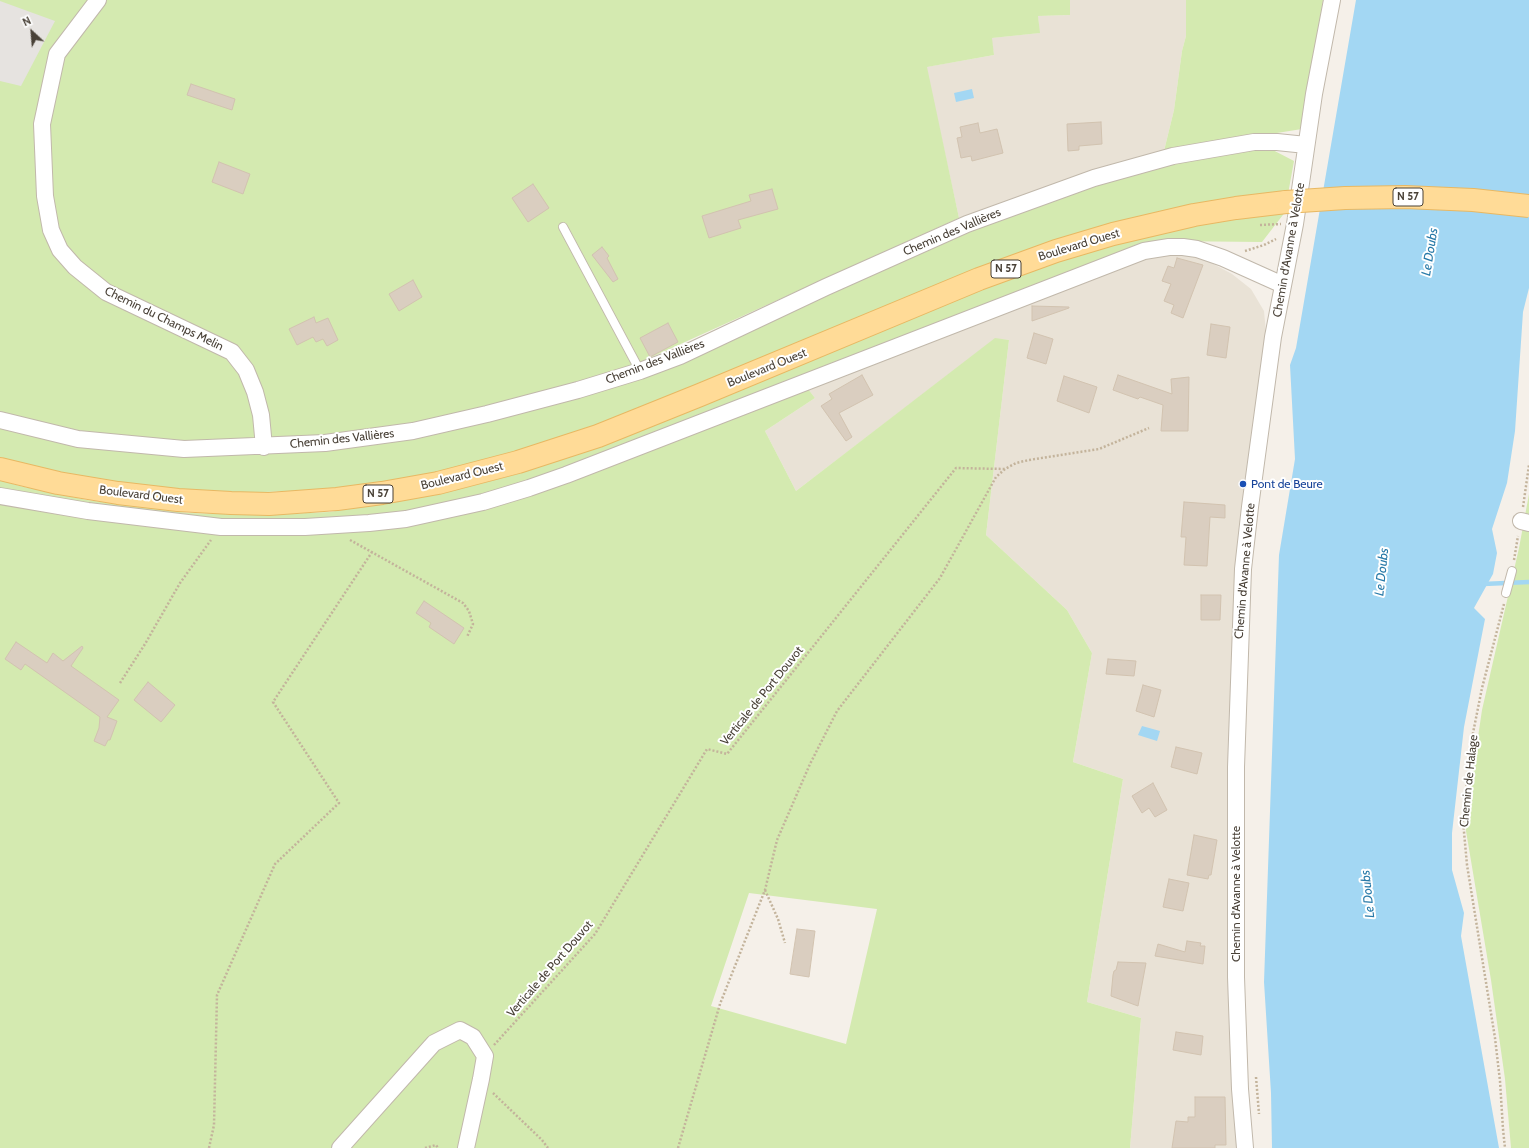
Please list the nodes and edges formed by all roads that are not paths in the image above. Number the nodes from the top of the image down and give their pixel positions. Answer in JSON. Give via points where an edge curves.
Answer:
{"nodes":[{"id":1,"x":98,"y":0,"type":"edge"},
{"id":2,"x":1332,"y":0,"type":"edge"},
{"id":3,"x":1306,"y":145,"type":"junction"},
{"id":4,"x":1529,"y":206,"type":"edge"},
{"id":5,"x":563,"y":227,"type":"dead end"},
{"id":6,"x":1283,"y":285,"type":"junction"},
{"id":7,"x":640,"y":371,"type":"junction"},
{"id":8,"x":0,"y":420,"type":"edge"},
{"id":9,"x":264,"y":447,"type":"junction"},
{"id":10,"x":0,"y":469,"type":"edge"},
{"id":11,"x":0,"y":496,"type":"edge"},
{"id":12,"x":1512,"y":571,"type":"road end"},
{"id":13,"x":1506,"y":593,"type":"road end"},
{"id":14,"x":340,"y":1148,"type":"edge"},
{"id":15,"x":466,"y":1148,"type":"edge"},
{"id":16,"x":1245,"y":1148,"type":"edge"}],
"edges":[{"from":1,"to":9,"type":"street","name":"Chemin du Champs Melin","via":[[57,54],[42,124],[45,196],[51,230],[60,250],[75,267],[106,292],[232,352],[246,370],[255,392],[261,415]]},
{"from":2,"to":3,"type":"street","name":"Chemin d'Avanne à Velotte"},
{"from":3,"to":6,"type":"street","name":"Chemin d'Avanne à Velotte"},
{"from":3,"to":7,"type":"street","name":"Chemin des Vallières","via":[[1254,142],[1173,156],[1094,178],[967,224],[680,356]]},
{"from":4,"to":10,"type":"main road","name":"Boulevard Ouest","number":"N 57","bridge":true,"via":[[1405,197],[1326,199],[1236,208],[1113,234],[1049,253],[979,279],[605,433],[518,462],[438,483],[382,493],[269,504],[178,500],[58,483]]},
{"from":5,"to":7,"type":"lane"},
{"from":6,"to":11,"type":"street","via":[[1197,249],[1183,246],[1144,251],[529,488],[436,513],[399,520],[305,528],[221,527],[88,511]]},
{"from":6,"to":16,"type":"street","name":"Chemin d'Avanne à Velotte","via":[[1273,337],[1250,507],[1243,569],[1240,632],[1236,767],[1236,977]]},
{"from":7,"to":9,"type":"street","name":"Chemin des Vallières","via":[[533,402],[413,431],[324,444]]},
{"from":8,"to":9,"type":"street","name":"Chemin des Vallières","via":[[78,439],[184,449]]},
{"from":12,"to":13,"type":"lane"},
{"from":14,"to":15,"type":"street","via":[[434,1043],[460,1030],[473,1037],[484,1056]]}]}
